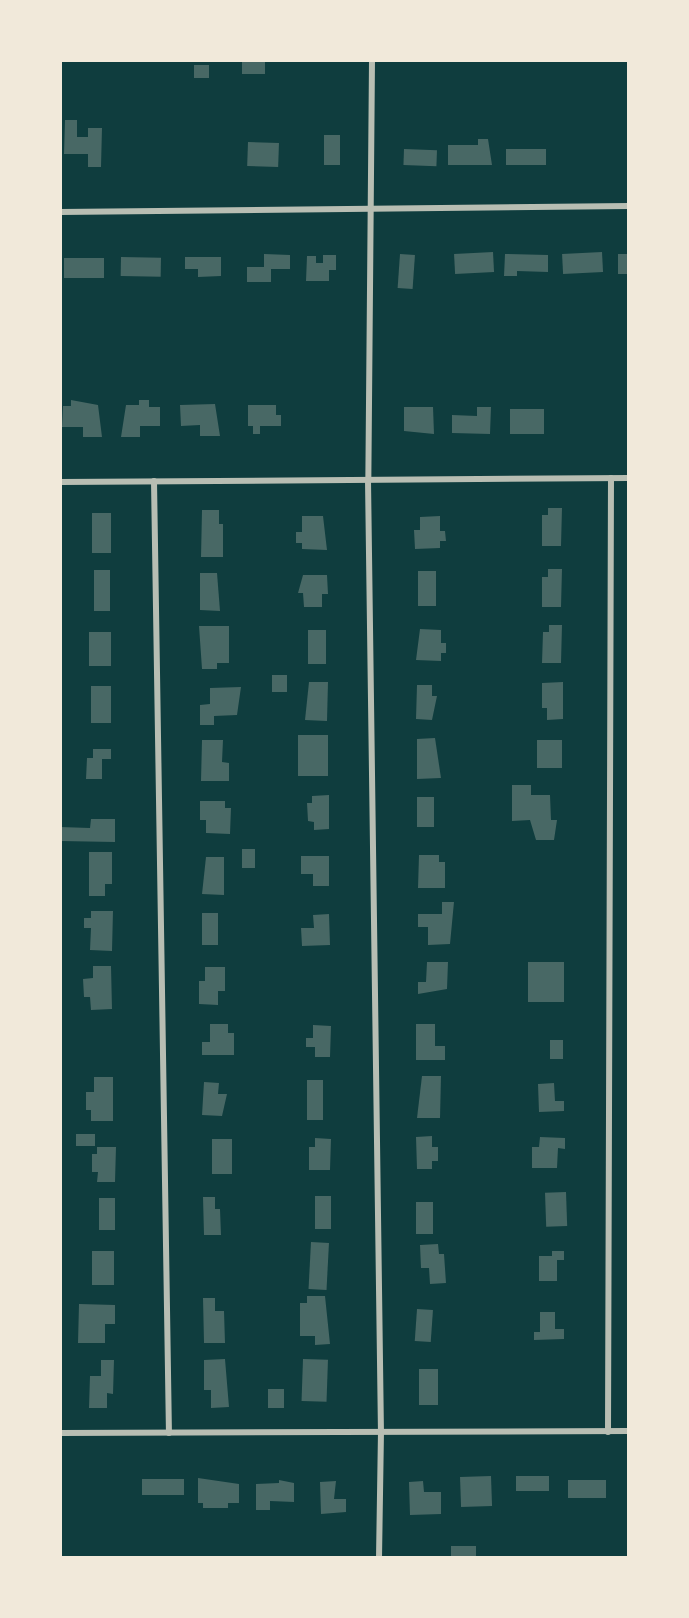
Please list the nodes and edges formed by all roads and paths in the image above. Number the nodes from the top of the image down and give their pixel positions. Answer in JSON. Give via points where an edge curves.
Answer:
{"nodes":[{"id":1,"x":372,"y":60,"type":"edge"},
{"id":2,"x":629,"y":206,"type":"edge"},
{"id":3,"x":371,"y":208,"type":"junction"},
{"id":4,"x":60,"y":212,"type":"edge"},
{"id":5,"x":611,"y":478,"type":"junction"},
{"id":6,"x":629,"y":478,"type":"edge"},
{"id":7,"x":368,"y":480,"type":"junction"},
{"id":8,"x":154,"y":481,"type":"junction"},
{"id":9,"x":60,"y":482,"type":"edge"},
{"id":10,"x":381,"y":1431,"type":"junction"},
{"id":11,"x":629,"y":1431,"type":"edge"},
{"id":12,"x":608,"y":1432,"type":"junction"},
{"id":13,"x":60,"y":1433,"type":"edge"},
{"id":14,"x":169,"y":1433,"type":"junction"},
{"id":15,"x":379,"y":1558,"type":"edge"}],
"edges":[{"from":1,"to":3,"type":"street"},
{"from":2,"to":3,"type":"street"},
{"from":3,"to":4,"type":"street"},
{"from":3,"to":7,"type":"street"},
{"from":5,"to":6,"type":"street"},
{"from":5,"to":7,"type":"street"},
{"from":5,"to":12,"type":"street"},
{"from":7,"to":8,"type":"street"},
{"from":7,"to":10,"type":"street"},
{"from":8,"to":9,"type":"street"},
{"from":8,"to":14,"type":"street"},
{"from":10,"to":12,"type":"street"},
{"from":10,"to":14,"type":"street"},
{"from":10,"to":15,"type":"street"},
{"from":11,"to":12,"type":"street"},
{"from":13,"to":14,"type":"street"}]}
